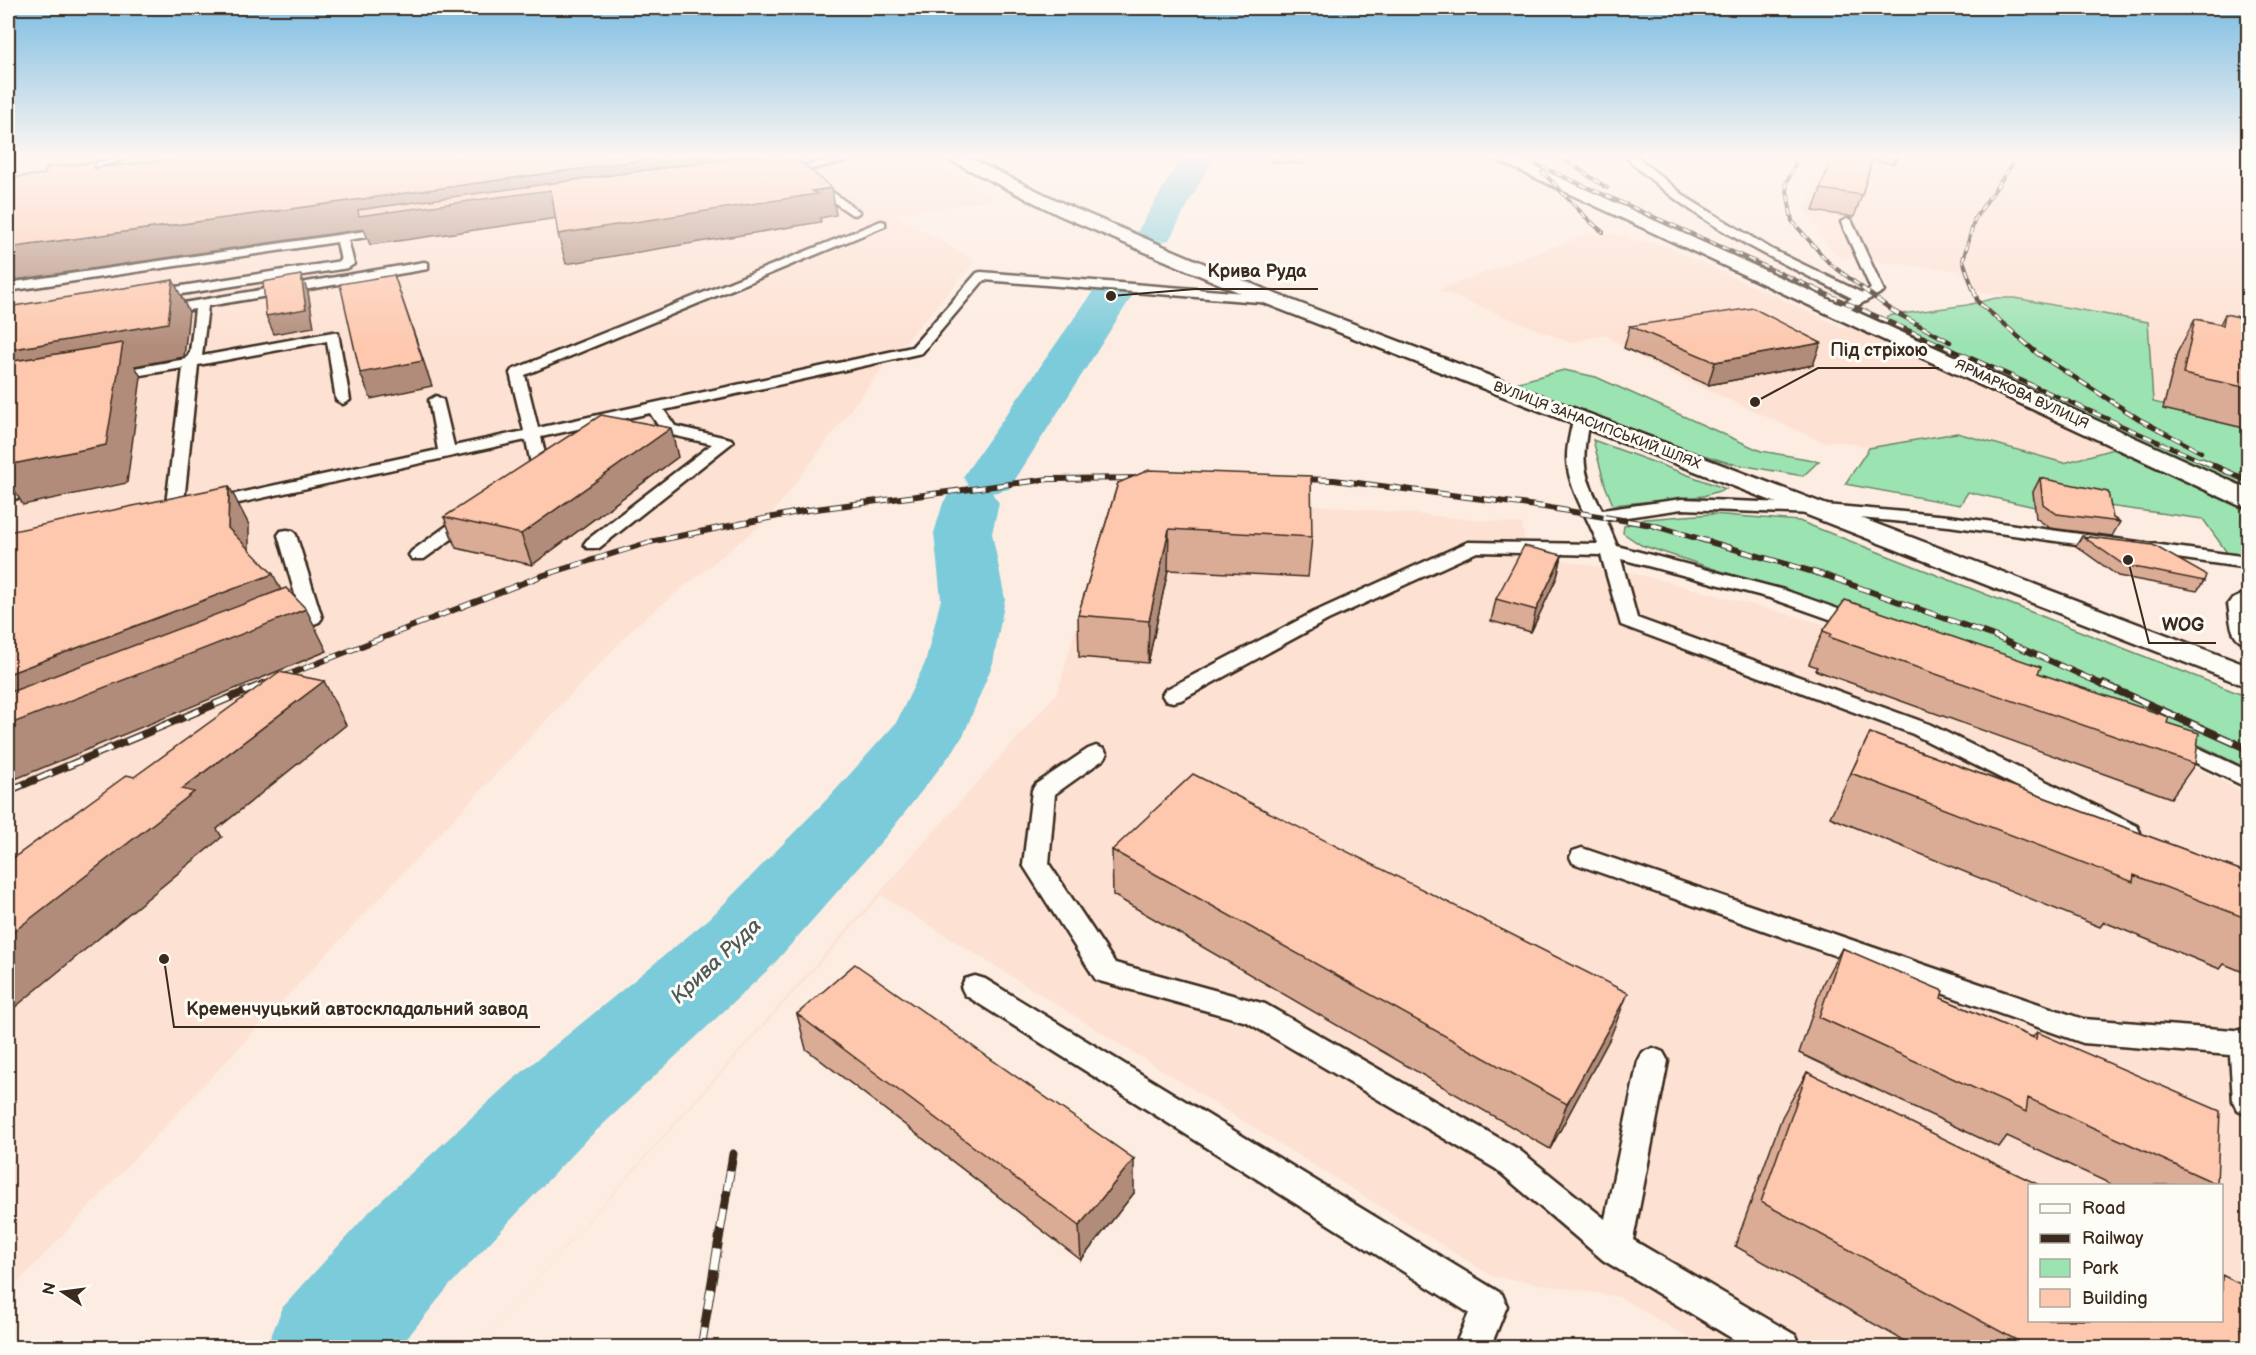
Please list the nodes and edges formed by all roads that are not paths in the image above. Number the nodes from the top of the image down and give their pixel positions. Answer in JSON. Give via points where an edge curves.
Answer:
{"nodes":[{"id":1,"x":1085,"y":219,"type":"edge"},
{"id":2,"x":1639,"y":219,"type":"edge"},
{"id":3,"x":1715,"y":219,"type":"edge"},
{"id":4,"x":1847,"y":222,"type":"edge"},
{"id":5,"x":881,"y":224,"type":"dead end"},
{"id":6,"x":400,"y":229,"type":"edge"},
{"id":7,"x":342,"y":238,"type":"junction"},
{"id":8,"x":424,"y":266,"type":"dead end"},
{"id":9,"x":220,"y":270,"type":"junction"},
{"id":10,"x":8,"y":287,"type":"edge"},
{"id":11,"x":137,"y":297,"type":"edge"},
{"id":12,"x":1862,"y":298,"type":"junction"},
{"id":13,"x":1271,"y":299,"type":"junction"},
{"id":14,"x":202,"y":304,"type":"junction"},
{"id":15,"x":1839,"y":310,"type":"junction"},
{"id":16,"x":145,"y":314,"type":"edge"},
{"id":17,"x":191,"y":362,"type":"junction"},
{"id":18,"x":99,"y":378,"type":"edge"},
{"id":19,"x":343,"y":400,"type":"dead end"},
{"id":20,"x":436,"y":400,"type":"dead end"},
{"id":21,"x":655,"y":408,"type":"junction"},
{"id":22,"x":1581,"y":419,"type":"junction"},
{"id":23,"x":533,"y":435,"type":"junction"},
{"id":24,"x":447,"y":453,"type":"junction"},
{"id":25,"x":512,"y":486,"type":"edge"},
{"id":26,"x":2248,"y":500,"type":"edge"},
{"id":27,"x":484,"y":507,"type":"edge"},
{"id":28,"x":1814,"y":509,"type":"junction"},
{"id":29,"x":1596,"y":516,"type":"junction"},
{"id":30,"x":287,"y":535,"type":"dead end"},
{"id":31,"x":593,"y":544,"type":"dead end"},
{"id":32,"x":1609,"y":549,"type":"junction"},
{"id":33,"x":418,"y":555,"type":"dead end"},
{"id":34,"x":2248,"y":562,"type":"edge"},
{"id":35,"x":2248,"y":598,"type":"edge"},
{"id":36,"x":1876,"y":628,"type":"edge"},
{"id":37,"x":269,"y":635,"type":"edge"},
{"id":38,"x":2248,"y":638,"type":"edge"},
{"id":39,"x":2248,"y":677,"type":"edge"},
{"id":40,"x":1173,"y":695,"type":"dead end"},
{"id":41,"x":2158,"y":735,"type":"edge"},
{"id":42,"x":1096,"y":754,"type":"dead end"},
{"id":43,"x":2248,"y":780,"type":"edge"},
{"id":44,"x":2143,"y":839,"type":"edge"},
{"id":45,"x":1582,"y":857,"type":"dead end"},
{"id":46,"x":975,"y":987,"type":"dead end"},
{"id":47,"x":2246,"y":1043,"type":"edge"},
{"id":48,"x":1653,"y":1061,"type":"dead end"},
{"id":49,"x":2248,"y":1101,"type":"edge"},
{"id":50,"x":1615,"y":1248,"type":"junction"},
{"id":51,"x":1472,"y":1347,"type":"edge"},
{"id":52,"x":1782,"y":1347,"type":"edge"}],
"edges":[{"from":1,"to":13,"type":"main road","name":"ВУЛИЦЯ ЗАНАСИПСЬКИЙ ШЛЯХ"},
{"from":2,"to":15,"type":"main road","name":"ЯРМАРКОВА ВУЛИЦЯ"},
{"from":3,"to":12,"type":"lane","via":[[1767,251]]},
{"from":4,"to":12,"type":"lane","via":[[1878,291]]},
{"from":5,"to":23,"type":"lane","via":[[517,373]]},
{"from":6,"to":7,"type":"lane"},
{"from":7,"to":9,"type":"lane"},
{"from":7,"to":9,"type":"lane","via":[[348,264]]},
{"from":8,"to":14,"type":"lane"},
{"from":9,"to":10,"type":"lane"},
{"from":9,"to":11,"type":"lane"},
{"from":12,"to":15,"type":"lane"},
{"from":13,"to":21,"type":"lane","via":[[981,276],[917,350]]},
{"from":13,"to":22,"type":"main road","name":"ВУЛИЦЯ ЗАНАСИПСЬКИЙ ШЛЯХ"},
{"from":14,"to":16,"type":"lane"},
{"from":14,"to":17,"type":"lane","via":[[197,352]]},
{"from":15,"to":26,"type":"main road","name":"ЯРМАРКОВА ВУЛИЦЯ"},
{"from":17,"to":18,"type":"lane"},
{"from":17,"to":19,"type":"lane","via":[[333,336]]},
{"from":17,"to":24,"type":"lane","via":[[180,511]]},
{"from":20,"to":24,"type":"lane"},
{"from":21,"to":23,"type":"lane"},
{"from":21,"to":31,"type":"lane","via":[[669,430],[725,442]]},
{"from":22,"to":28,"type":"main road","name":"ВУЛИЦЯ ЗАНАСИПСЬКИЙ ШЛЯХ"},
{"from":22,"to":29,"type":"lane","via":[[1575,457],[1580,485]]},
{"from":23,"to":24,"type":"lane"},
{"from":23,"to":25,"type":"lane","via":[[540,466]]},
{"from":27,"to":33,"type":"lane"},
{"from":28,"to":29,"type":"lane","via":[[1682,504]]},
{"from":28,"to":34,"type":"lane","via":[[1948,521]]},
{"from":28,"to":39,"type":"main road","name":"ВУЛИЦЯ ЗАНАСИПСЬКИЙ ШЛЯХ"},
{"from":29,"to":32,"type":"lane"},
{"from":30,"to":37,"type":"lane","via":[[312,618]]},
{"from":32,"to":36,"type":"lane","via":[[1777,594]]},
{"from":32,"to":40,"type":"lane","via":[[1474,546],[1321,616]]},
{"from":32,"to":44,"type":"lane","via":[[1628,621],[1921,729]]},
{"from":35,"to":38,"type":"lane","via":[[2238,604],[2243,634]]},
{"from":41,"to":43,"type":"lane"},
{"from":42,"to":50,"type":"lane","via":[[1044,789],[1036,865],[1106,972],[1255,1012],[1508,1160]]},
{"from":45,"to":47,"type":"lane","via":[[2083,1031]]},
{"from":46,"to":51,"type":"lane","via":[[1490,1306]]},
{"from":47,"to":49,"type":"lane"},
{"from":48,"to":50,"type":"lane"},
{"from":50,"to":52,"type":"lane"}]}
